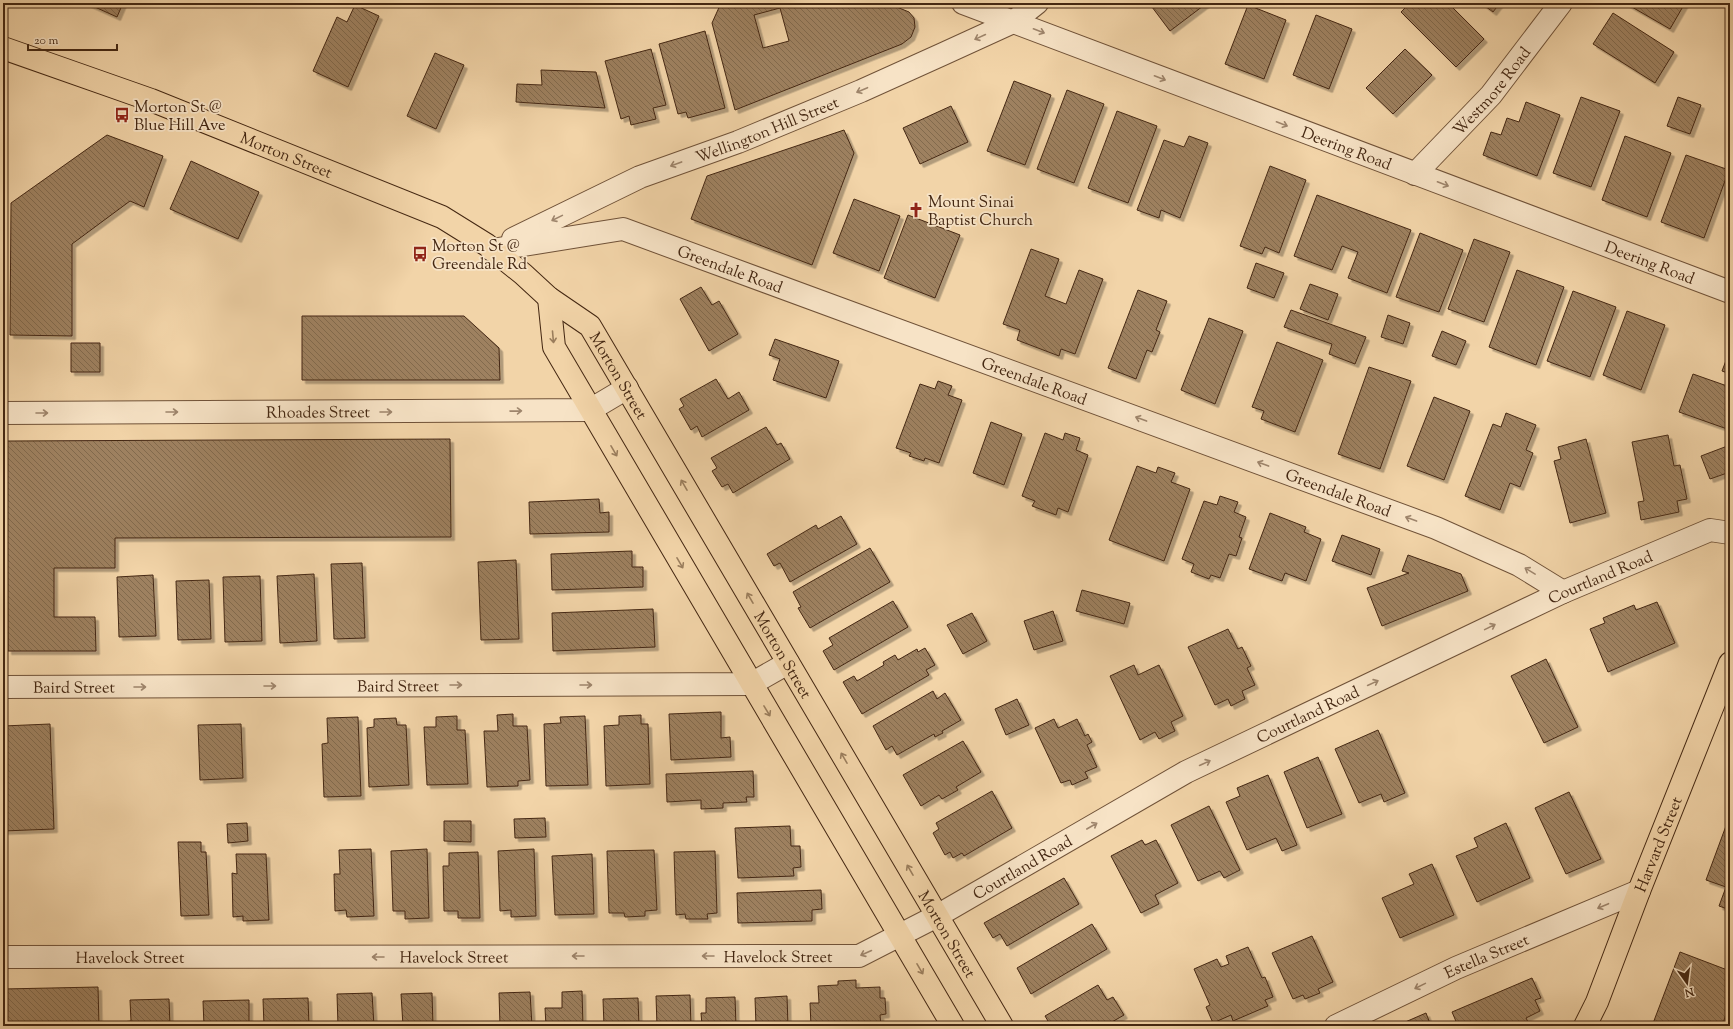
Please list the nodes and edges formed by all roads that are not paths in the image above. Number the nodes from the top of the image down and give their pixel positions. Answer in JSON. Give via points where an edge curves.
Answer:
{"nodes":[{"id":1,"x":963,"y":3,"type":"edge"},
{"id":2,"x":1037,"y":3,"type":"edge"},
{"id":3,"x":1561,"y":3,"type":"edge"},
{"id":4,"x":1013,"y":22,"type":"junction"},
{"id":5,"x":3,"y":48,"type":"edge"},
{"id":6,"x":1415,"y":174,"type":"junction"},
{"id":7,"x":492,"y":250,"type":"junction"},
{"id":8,"x":1730,"y":292,"type":"edge"},
{"id":9,"x":549,"y":298,"type":"junction"},
{"id":10,"x":627,"y":388,"type":"junction"},
{"id":11,"x":590,"y":410,"type":"junction"},
{"id":12,"x":3,"y":413,"type":"edge"},
{"id":13,"x":1730,"y":533,"type":"edge"},
{"id":14,"x":1563,"y":592,"type":"junction"},
{"id":15,"x":788,"y":663,"type":"junction"},
{"id":16,"x":1730,"y":663,"type":"edge"},
{"id":17,"x":751,"y":684,"type":"junction"},
{"id":18,"x":3,"y":687,"type":"edge"},
{"id":19,"x":1639,"y":891,"type":"junction"},
{"id":20,"x":937,"y":916,"type":"junction"},
{"id":21,"x":900,"y":936,"type":"junction"},
{"id":22,"x":3,"y":957,"type":"edge"},
{"id":23,"x":953,"y":1026,"type":"edge"},
{"id":24,"x":1002,"y":1026,"type":"edge"},
{"id":25,"x":1336,"y":1026,"type":"edge"},
{"id":26,"x":1585,"y":1026,"type":"edge"}],
"edges":[{"from":1,"to":4,"type":"street","name":"Deering Road"},
{"from":2,"to":4,"type":"street","name":"Wellington Hill Street"},
{"from":3,"to":6,"type":"street","name":"Westmore Road","via":[[1491,95]]},
{"from":4,"to":6,"type":"street","name":"Deering Road","one_way":true},
{"from":4,"to":7,"type":"street","name":"Wellington Hill Street","one_way":true,"via":[[861,91],[738,142],[640,178]]},
{"from":5,"to":7,"type":"main road","name":"Morton Street","via":[[151,100],[406,202],[452,222]]},
{"from":6,"to":8,"type":"street","name":"Deering Road","one_way":true},
{"from":7,"to":9,"type":"main road","name":"Morton Street"},
{"from":14,"to":7,"type":"street","name":"Greendale Road","one_way":true,"via":[[1519,565],[1436,528],[623,229]]},
{"from":9,"to":10,"type":"main road","name":"Morton Street","via":[[590,326]]},
{"from":9,"to":11,"type":"main road","one_way":true,"via":[[554,347]]},
{"from":10,"to":11,"type":"street"},
{"from":15,"to":10,"type":"main road","name":"Morton Street","one_way":true},
{"from":12,"to":11,"type":"street","name":"Rhoades Street","one_way":true},
{"from":11,"to":17,"type":"main road","one_way":true},
{"from":13,"to":14,"type":"street","name":"Courtland Road","via":[[1710,530]]},
{"from":20,"to":14,"type":"street","name":"Courtland Road","one_way":true,"via":[[1186,772]]},
{"from":15,"to":17,"type":"street","name":"Baird Street"},
{"from":20,"to":15,"type":"main road","name":"Morton Street","one_way":true},
{"from":16,"to":19,"type":"main road","name":"Harvard Street"},
{"from":18,"to":17,"type":"street","name":"Baird Street","one_way":true},
{"from":17,"to":21,"type":"main road","one_way":true},
{"from":19,"to":25,"type":"street","name":"Estella Street","one_way":true,"via":[[1456,968]]},
{"from":19,"to":26,"type":"main road","name":"Harvard Street","via":[[1597,1002]]},
{"from":20,"to":21,"type":"street","name":"Courtland Road"},
{"from":20,"to":24,"type":"main road","name":"Morton Street"},
{"from":21,"to":22,"type":"street","name":"Havelock Street","one_way":true,"via":[[859,956]]},
{"from":21,"to":23,"type":"main road","one_way":true}]}
